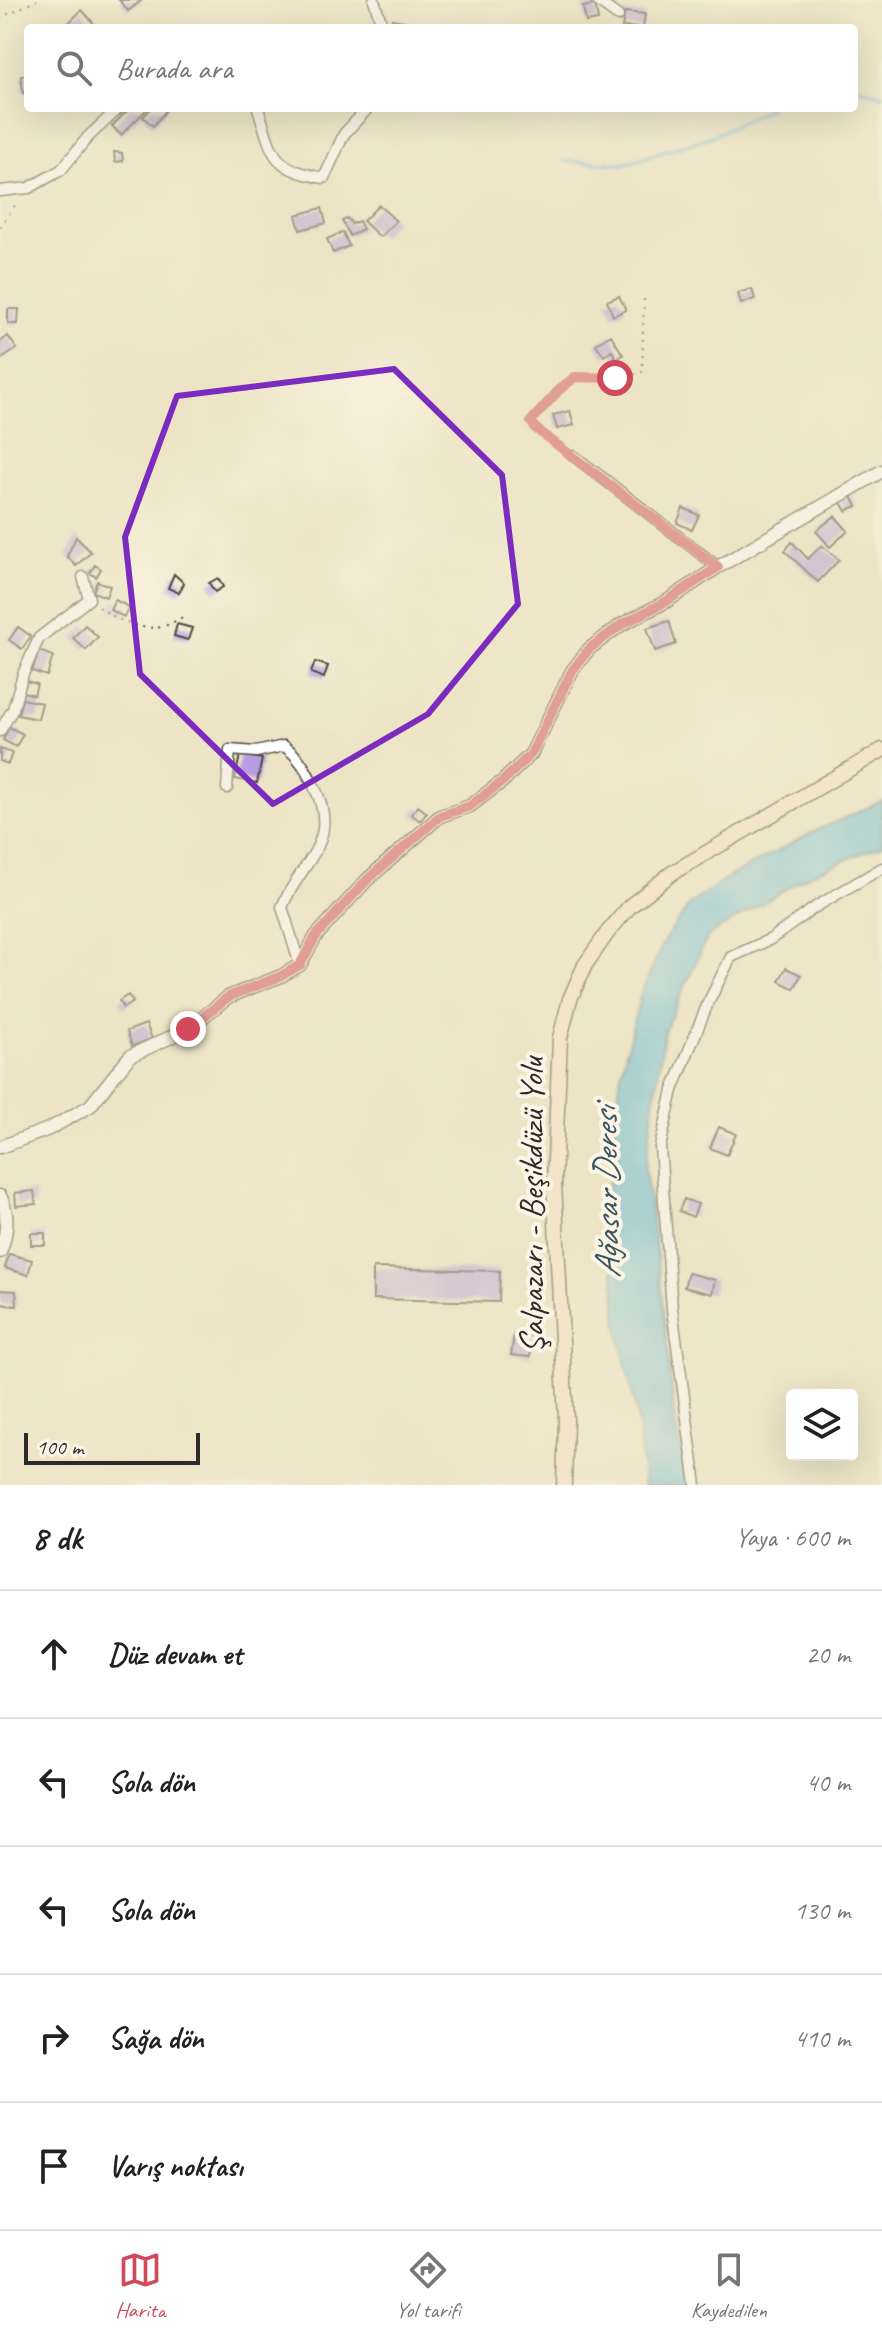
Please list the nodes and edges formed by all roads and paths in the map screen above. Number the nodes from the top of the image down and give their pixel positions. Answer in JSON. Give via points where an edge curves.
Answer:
{"nodes":[{"id":1,"x":37,"y":0,"type":"edge"},
{"id":2,"x":374,"y":0,"type":"edge"},
{"id":3,"x":596,"y":0,"type":"edge"},
{"id":4,"x":618,"y":16,"type":"dead end"},
{"id":5,"x":0,"y":18,"type":"edge"},
{"id":6,"x":382,"y":24,"type":"edge"},
{"id":7,"x":115,"y":112,"type":"edge"},
{"id":8,"x":259,"y":112,"type":"edge"},
{"id":9,"x":364,"y":112,"type":"edge"},
{"id":10,"x":29,"y":188,"type":"junction"},
{"id":11,"x":0,"y":191,"type":"edge"},
{"id":12,"x":0,"y":227,"type":"edge"},
{"id":13,"x":644,"y":299,"type":"dead end"},
{"id":14,"x":574,"y":456,"type":"joint"},
{"id":15,"x":882,"y":471,"type":"edge"},
{"id":16,"x":718,"y":567,"type":"junction"},
{"id":17,"x":83,"y":577,"type":"dead end"},
{"id":18,"x":89,"y":599,"type":"junction"},
{"id":19,"x":185,"y":616,"type":"dead end"},
{"id":20,"x":1,"y":726,"type":"edge"},
{"id":21,"x":882,"y":750,"type":"edge"},
{"id":22,"x":227,"y":788,"type":"dead end"},
{"id":23,"x":882,"y":868,"type":"edge"},
{"id":24,"x":300,"y":965,"type":"junction"},
{"id":25,"x":0,"y":1147,"type":"edge"},
{"id":26,"x":0,"y":1196,"type":"edge"},
{"id":27,"x":0,"y":1218,"type":"edge"},
{"id":28,"x":8,"y":1233,"type":"junction"},
{"id":29,"x":0,"y":1252,"type":"edge"},
{"id":30,"x":564,"y":1485,"type":"edge"},
{"id":31,"x":696,"y":1485,"type":"edge"}],
"edges":[{"from":1,"to":5,"type":"path"},
{"from":2,"to":6,"type":"street"},
{"from":3,"to":4,"type":"street"},
{"from":7,"to":10,"type":"street","via":[[61,170]]},
{"from":8,"to":9,"type":"street","via":[[272,154],[294,173],[324,178],[344,134]]},
{"from":10,"to":11,"type":"street"},
{"from":10,"to":12,"type":"path"},
{"from":13,"to":14,"type":"path","via":[[642,373],[575,377],[531,421]]},
{"from":14,"to":16,"type":"street"},
{"from":15,"to":16,"type":"street"},
{"from":16,"to":24,"type":"street","via":[[589,649],[572,671],[531,754],[470,806],[440,816],[367,880],[316,936]]},
{"from":17,"to":18,"type":"street"},
{"from":18,"to":19,"type":"path","via":[[132,625],[159,628]]},
{"from":18,"to":20,"type":"street","via":[[39,638],[13,709]]},
{"from":21,"to":30,"type":"main road","name":"Şalpazarı - Beşikdüzü Yolu","via":[[672,873],[630,906],[585,965],[570,999],[560,1038],[554,1183],[566,1420]]},
{"from":22,"to":24,"type":"street","via":[[230,750],[284,746],[299,756],[323,805],[317,852],[290,885],[282,907]]},
{"from":23,"to":31,"type":"street","via":[[771,939],[731,957],[673,1090],[660,1147],[672,1309]]},
{"from":24,"to":25,"type":"street","via":[[228,997],[188,1029],[130,1056],[90,1106]]},
{"from":26,"to":28,"type":"street"},
{"from":27,"to":28,"type":"street"},
{"from":28,"to":29,"type":"street"}]}
